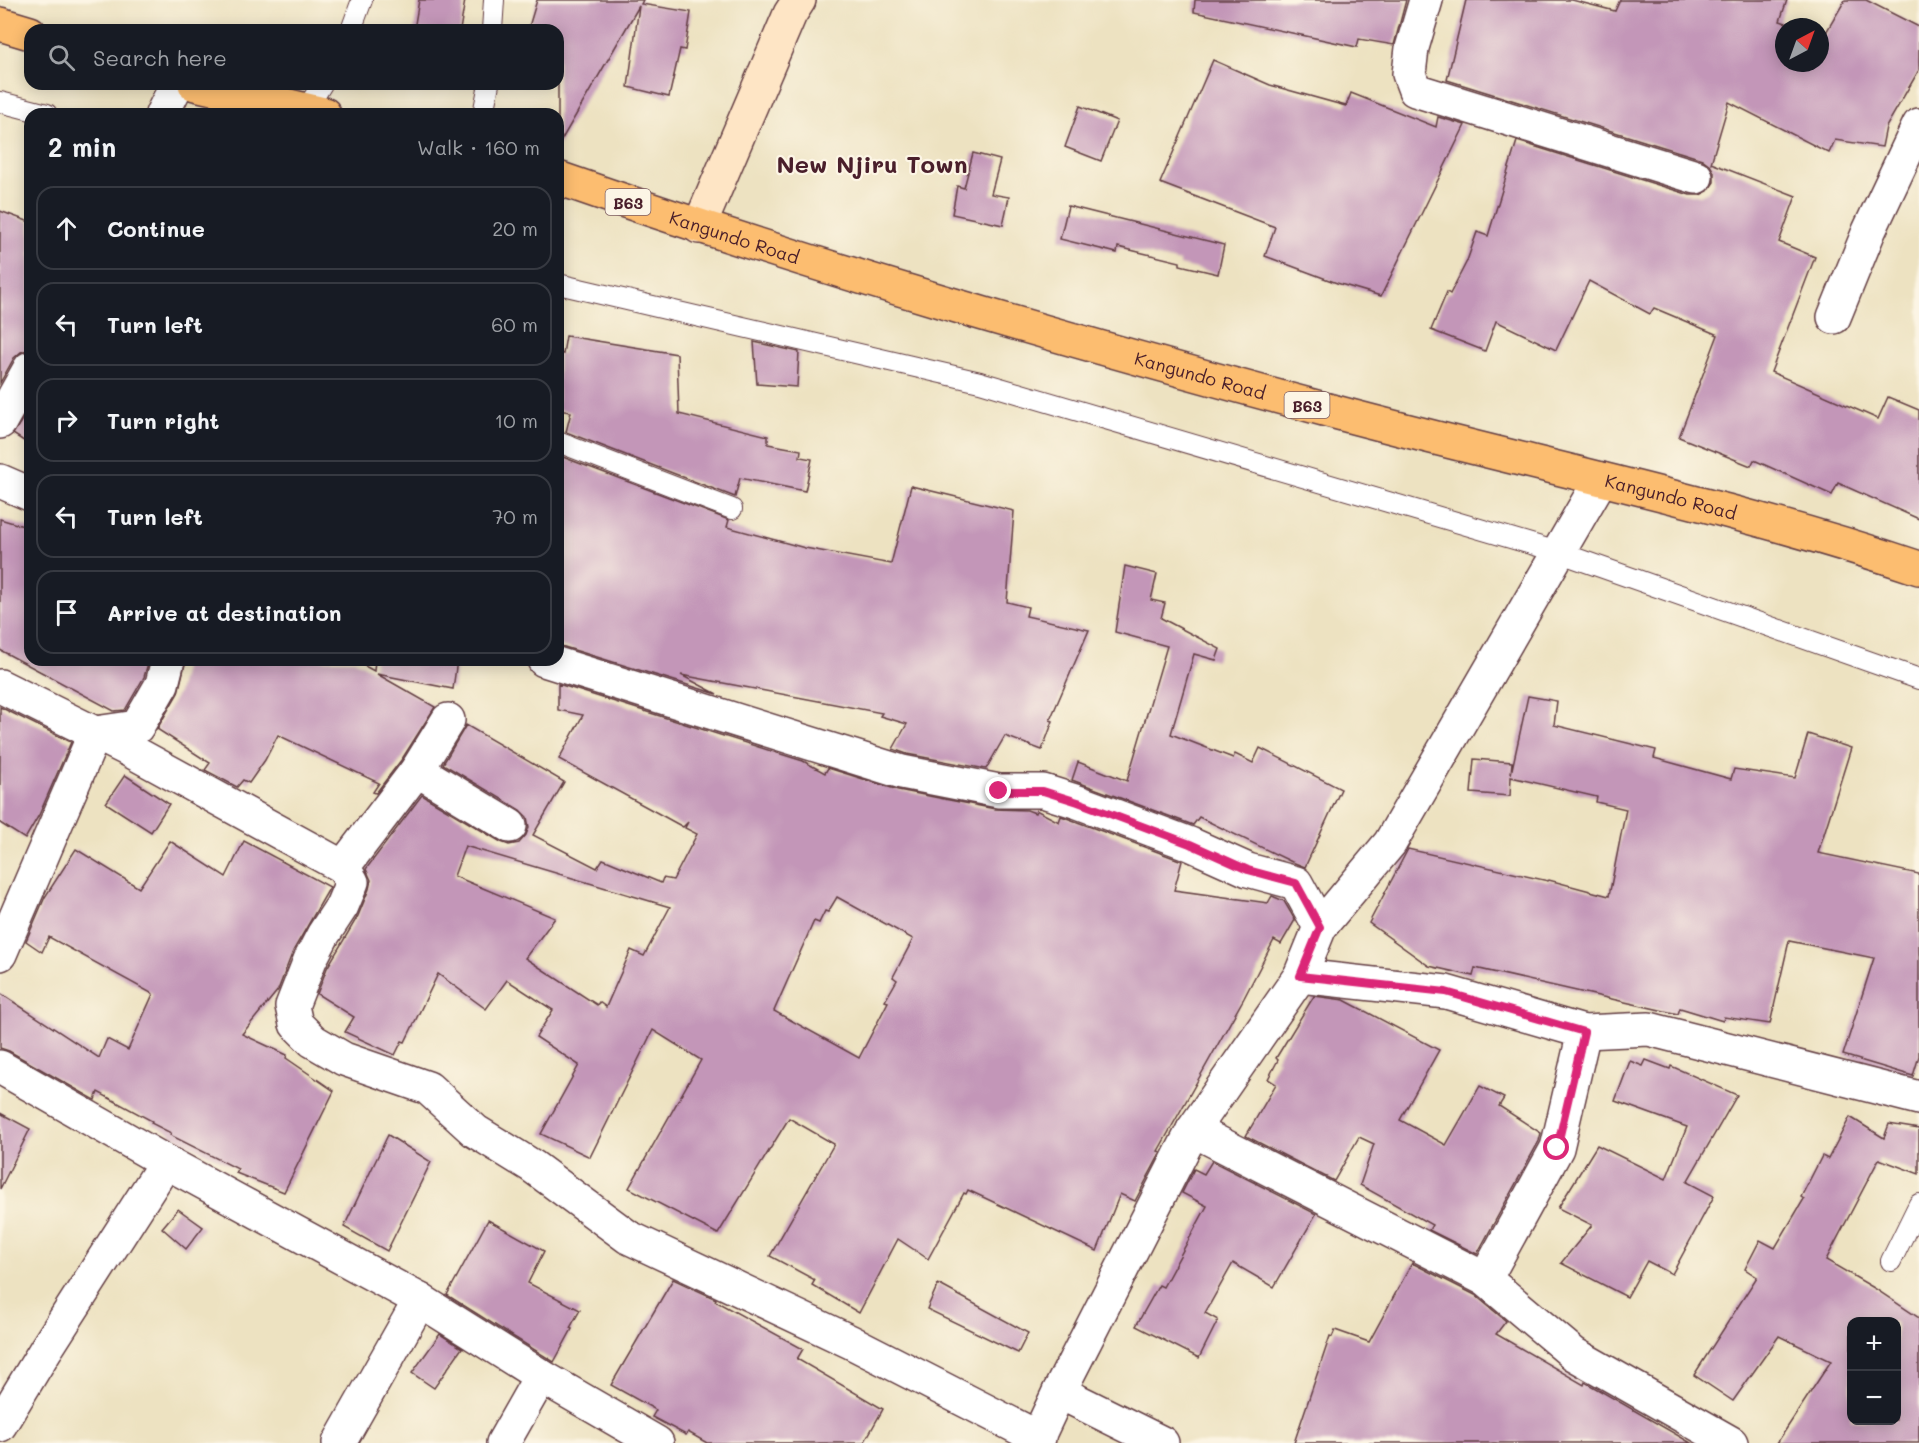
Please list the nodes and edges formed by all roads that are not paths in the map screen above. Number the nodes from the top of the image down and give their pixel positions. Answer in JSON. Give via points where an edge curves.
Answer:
{"nodes":[{"id":1,"x":363,"y":0,"type":"edge"},
{"id":2,"x":494,"y":0,"type":"edge"},
{"id":3,"x":800,"y":0,"type":"edge"},
{"id":4,"x":1426,"y":0,"type":"edge"},
{"id":5,"x":0,"y":24,"type":"edge"},
{"id":6,"x":353,"y":24,"type":"edge"},
{"id":7,"x":492,"y":24,"type":"edge"},
{"id":8,"x":24,"y":31,"type":"edge"},
{"id":9,"x":174,"y":90,"type":"edge"},
{"id":10,"x":234,"y":90,"type":"edge"},
{"id":11,"x":488,"y":90,"type":"edge"},
{"id":12,"x":0,"y":102,"type":"edge"},
{"id":13,"x":317,"y":103,"type":"edge"},
{"id":14,"x":24,"y":108,"type":"edge"},
{"id":15,"x":165,"y":108,"type":"edge"},
{"id":16,"x":484,"y":108,"type":"edge"},
{"id":17,"x":1919,"y":125,"type":"edge"},
{"id":18,"x":1696,"y":177,"type":"dead end"},
{"id":19,"x":564,"y":180,"type":"edge"},
{"id":20,"x":699,"y":227,"type":"junction"},
{"id":21,"x":564,"y":287,"type":"edge"},
{"id":22,"x":1834,"y":317,"type":"dead end"},
{"id":23,"x":24,"y":379,"type":"edge"},
{"id":24,"x":0,"y":422,"type":"edge"},
{"id":25,"x":564,"y":444,"type":"edge"},
{"id":26,"x":1601,"y":479,"type":"junction"},
{"id":27,"x":0,"y":481,"type":"edge"},
{"id":28,"x":24,"y":491,"type":"edge"},
{"id":29,"x":732,"y":509,"type":"dead end"},
{"id":30,"x":1558,"y":552,"type":"junction"},
{"id":31,"x":1919,"y":568,"type":"edge"},
{"id":32,"x":166,"y":666,"type":"edge"},
{"id":33,"x":563,"y":666,"type":"edge"},
{"id":34,"x":1919,"y":679,"type":"edge"},
{"id":35,"x":0,"y":686,"type":"edge"},
{"id":36,"x":448,"y":720,"type":"dead end"},
{"id":37,"x":95,"y":733,"type":"junction"},
{"id":38,"x":417,"y":770,"type":"junction"},
{"id":39,"x":510,"y":826,"type":"dead end"},
{"id":40,"x":343,"y":867,"type":"junction"},
{"id":41,"x":1320,"y":927,"type":"junction"},
{"id":42,"x":0,"y":954,"type":"edge"},
{"id":43,"x":1300,"y":976,"type":"junction"},
{"id":44,"x":1584,"y":1032,"type":"junction"},
{"id":45,"x":0,"y":1067,"type":"edge"},
{"id":46,"x":1919,"y":1098,"type":"edge"},
{"id":47,"x":1193,"y":1130,"type":"junction"},
{"id":48,"x":166,"y":1162,"type":"junction"},
{"id":49,"x":1919,"y":1204,"type":"edge"},
{"id":50,"x":1891,"y":1261,"type":"dead end"},
{"id":51,"x":1485,"y":1279,"type":"junction"},
{"id":52,"x":420,"y":1300,"type":"junction"},
{"id":53,"x":541,"y":1376,"type":"junction"},
{"id":54,"x":1059,"y":1392,"type":"junction"},
{"id":55,"x":0,"y":1425,"type":"edge"},
{"id":56,"x":1037,"y":1441,"type":"edge"},
{"id":57,"x":339,"y":1443,"type":"edge"},
{"id":58,"x":503,"y":1443,"type":"edge"},
{"id":59,"x":657,"y":1443,"type":"edge"},
{"id":60,"x":1161,"y":1443,"type":"edge"},
{"id":61,"x":1731,"y":1443,"type":"edge"}],
"edges":[{"from":1,"to":6,"type":"lane"},
{"from":2,"to":7,"type":"lane"},
{"from":3,"to":20,"type":"main road","via":[[790,14]]},
{"from":4,"to":18,"type":"street","via":[[1410,56],[1408,74],[1415,90]]},
{"from":5,"to":8,"type":"highway"},
{"from":9,"to":15,"type":"street"},
{"from":10,"to":13,"type":"highway"},
{"from":11,"to":16,"type":"lane"},
{"from":12,"to":14,"type":"lane"},
{"from":17,"to":22,"type":"street"},
{"from":19,"to":20,"type":"highway","name":"Kangundo Road","number":"B63"},
{"from":20,"to":26,"type":"highway","name":"Kangundo Road","number":"B63","via":[[951,305],[1336,413]]},
{"from":21,"to":30,"type":"lane","via":[[980,382]]},
{"from":23,"to":24,"type":"street"},
{"from":25,"to":29,"type":"lane"},
{"from":26,"to":30,"type":"street"},
{"from":26,"to":31,"type":"highway","name":"Kangundo Road","number":"B63","via":[[1834,539]]},
{"from":27,"to":28,"type":"street"},
{"from":30,"to":34,"type":"lane"},
{"from":30,"to":41,"type":"street","via":[[1390,843]]},
{"from":32,"to":37,"type":"street","via":[[162,684],[137,727]]},
{"from":33,"to":41,"type":"street","via":[[902,772],[999,791],[1043,791],[1078,802],[1248,870],[1296,883]]},
{"from":35,"to":37,"type":"street"},
{"from":36,"to":38,"type":"street"},
{"from":37,"to":40,"type":"street"},
{"from":37,"to":42,"type":"street"},
{"from":38,"to":39,"type":"street"},
{"from":38,"to":40,"type":"street"},
{"from":40,"to":56,"type":"street","via":[[352,882],[310,960],[291,1006],[296,1024],[313,1041],[344,1059],[428,1088],[475,1131],[628,1237],[851,1342]]},
{"from":41,"to":43,"type":"street"},
{"from":43,"to":44,"type":"street","via":[[1446,992]]},
{"from":43,"to":47,"type":"street"},
{"from":44,"to":46,"type":"street","via":[[1648,1029]]},
{"from":44,"to":51,"type":"street","via":[[1557,1148]]},
{"from":45,"to":48,"type":"street"},
{"from":47,"to":51,"type":"street"},
{"from":47,"to":54,"type":"street"},
{"from":48,"to":52,"type":"street"},
{"from":48,"to":55,"type":"street"},
{"from":49,"to":50,"type":"lane"},
{"from":51,"to":61,"type":"street","via":[[1574,1354]]},
{"from":52,"to":53,"type":"street"},
{"from":52,"to":57,"type":"street"},
{"from":53,"to":58,"type":"street"},
{"from":53,"to":59,"type":"street"},
{"from":54,"to":56,"type":"street"},
{"from":54,"to":60,"type":"street"}]}
